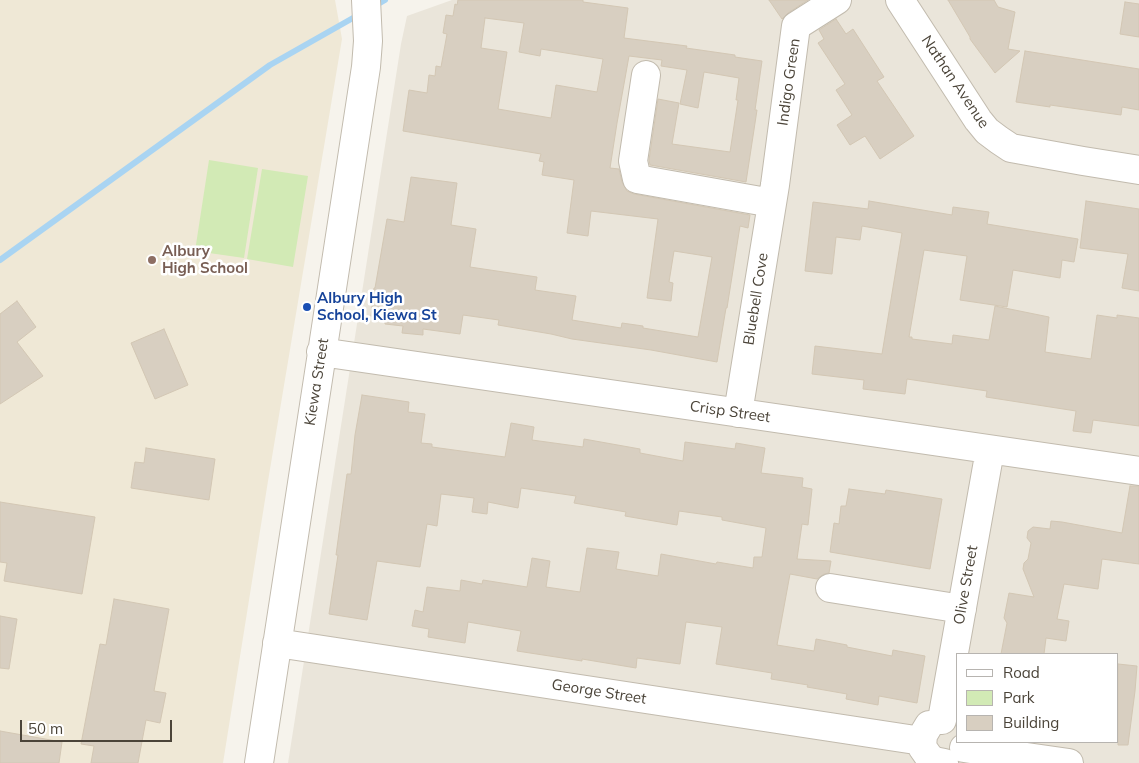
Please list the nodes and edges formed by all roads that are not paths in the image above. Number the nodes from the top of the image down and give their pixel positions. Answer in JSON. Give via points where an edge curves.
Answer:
{"nodes":[{"id":1,"x":366,"y":0,"type":"edge"},
{"id":2,"x":837,"y":0,"type":"edge"},
{"id":3,"x":900,"y":0,"type":"edge"},
{"id":4,"x":646,"y":74,"type":"dead end"},
{"id":5,"x":1139,"y":170,"type":"edge"},
{"id":6,"x":774,"y":194,"type":"junction"},
{"id":7,"x":322,"y":352,"type":"junction"},
{"id":8,"x":738,"y":413,"type":"junction"},
{"id":9,"x":990,"y":450,"type":"junction"},
{"id":10,"x":1139,"y":472,"type":"edge"},
{"id":11,"x":830,"y":588,"type":"dead end"},
{"id":12,"x":962,"y":609,"type":"junction"},
{"id":13,"x":277,"y":643,"type":"junction"},
{"id":14,"x":959,"y":653,"type":"edge"},
{"id":15,"x":956,"y":698,"type":"edge"},
{"id":16,"x":922,"y":741,"type":"junction"},
{"id":17,"x":953,"y":743,"type":"edge"},
{"id":18,"x":259,"y":763,"type":"edge"},
{"id":19,"x":939,"y":763,"type":"edge"},
{"id":20,"x":1070,"y":763,"type":"edge"}],
"edges":[{"from":1,"to":7,"type":"street","name":"Kiewa Street","via":[[366,67]]},
{"from":2,"to":6,"type":"street","name":"Indigo Green","via":[[796,26]]},
{"from":3,"to":5,"type":"street","name":"Nathan Avenue","via":[[978,120],[999,140],[1011,148]]},
{"from":4,"to":6,"type":"street","via":[[633,161],[637,179]]},
{"from":6,"to":8,"type":"street","name":"Bluebell Cove"},
{"from":7,"to":8,"type":"street","name":"Crisp Street"},
{"from":7,"to":13,"type":"street","name":"Kiewa Street"},
{"from":8,"to":9,"type":"street","name":"Crisp Street"},
{"from":9,"to":10,"type":"street","name":"Crisp Street"},
{"from":9,"to":12,"type":"street","name":"Olive Street"},
{"from":11,"to":12,"type":"street"},
{"from":12,"to":14,"type":"street","name":"Olive Street"},
{"from":13,"to":16,"type":"street","name":"George Street"},
{"from":13,"to":18,"type":"street","name":"Kiewa Street"},
{"from":15,"to":17,"type":"street","name":"Olive Street"},
{"from":16,"to":17,"type":"street","via":[[930,724]]},
{"from":16,"to":19,"type":"street","via":[[929,757]]},
{"from":17,"to":19,"type":"street"},
{"from":17,"to":20,"type":"street"}]}
